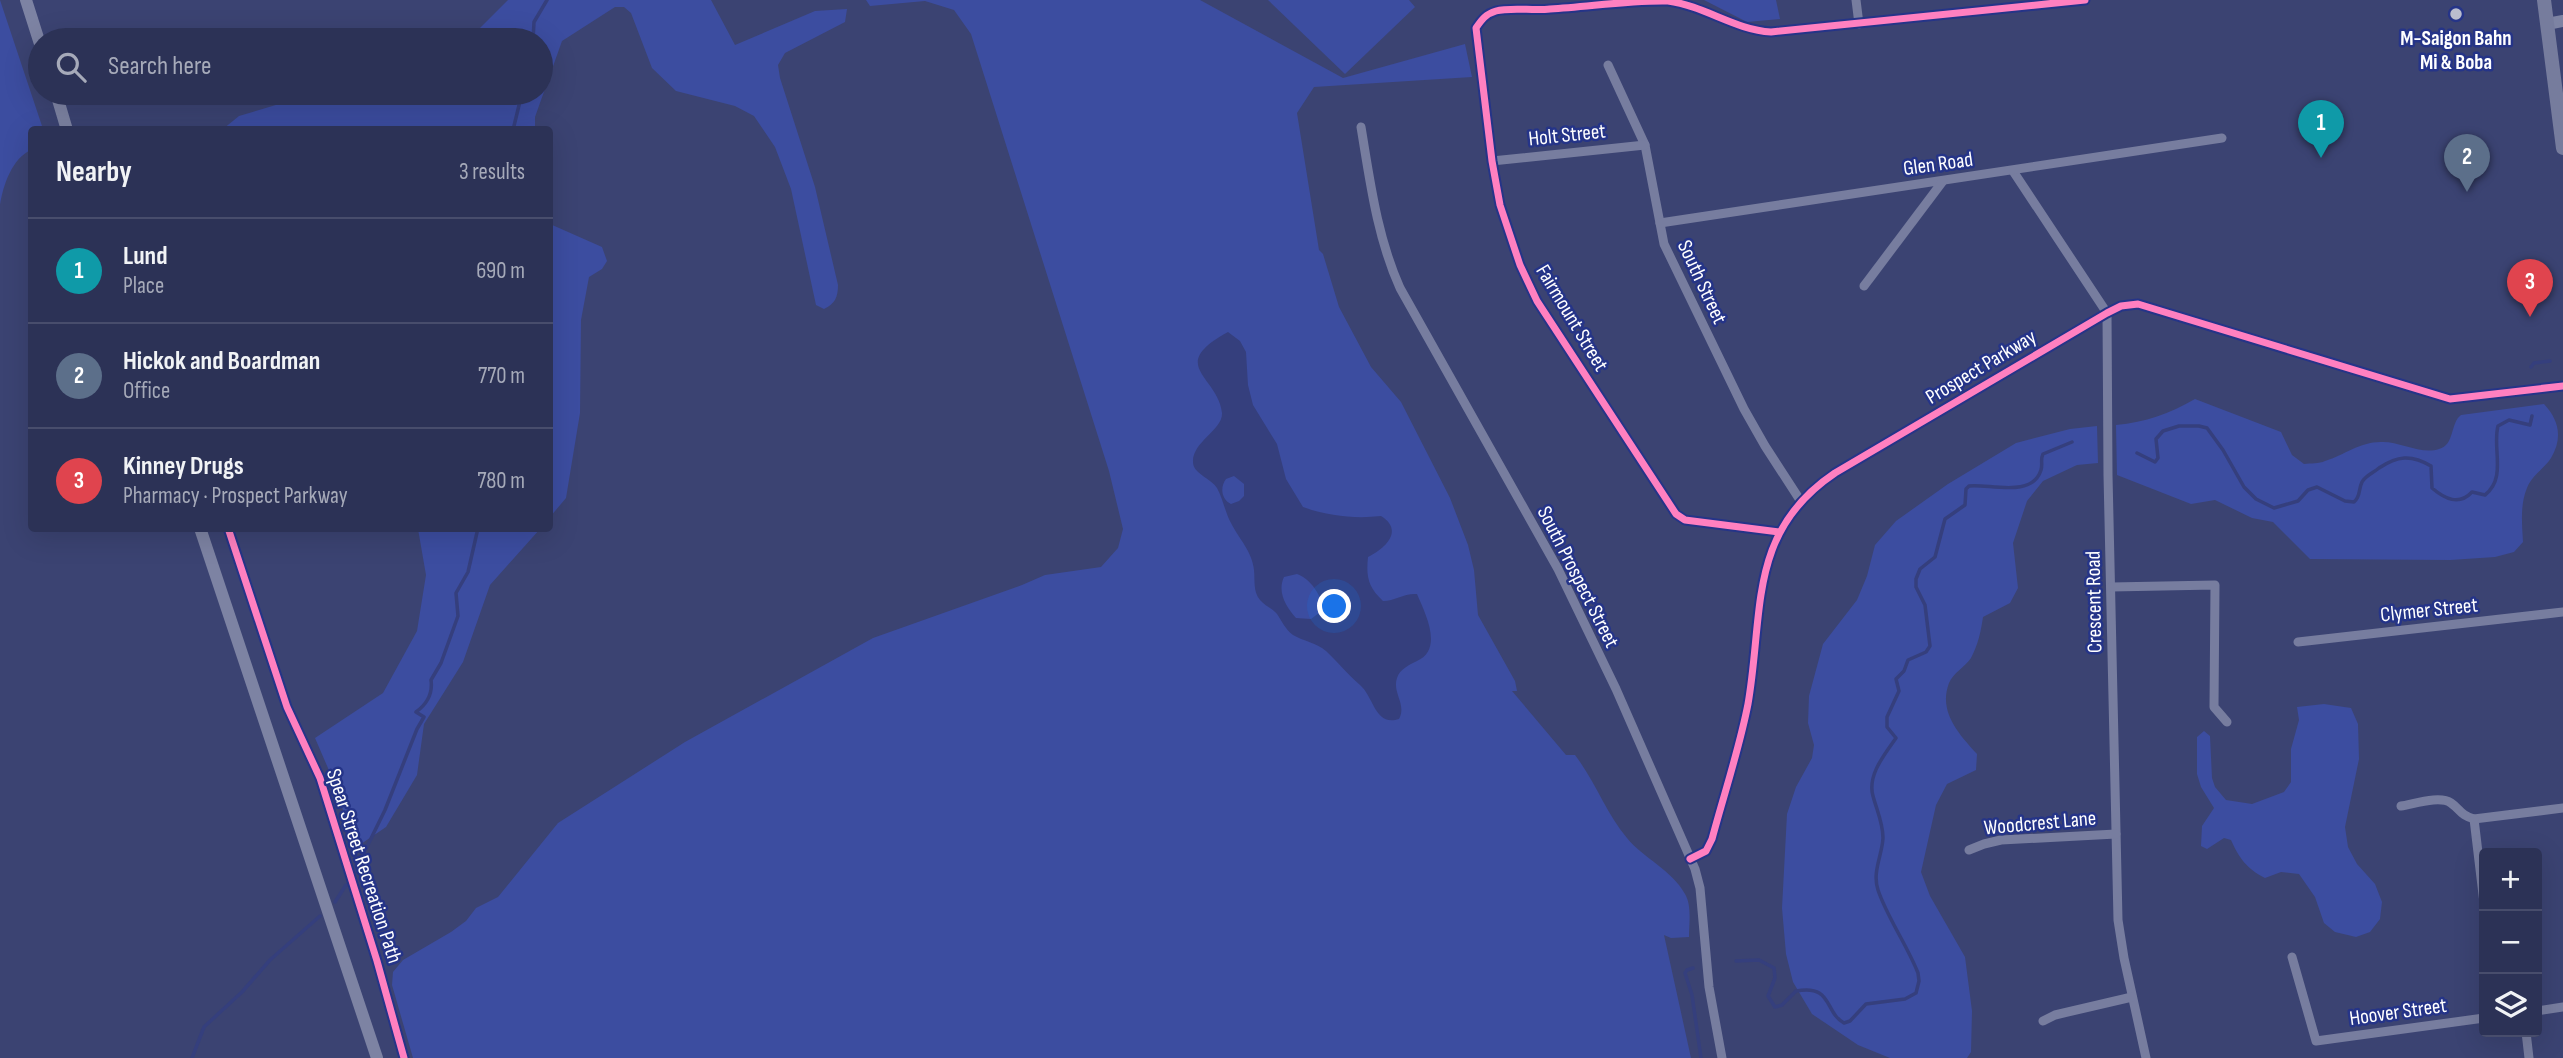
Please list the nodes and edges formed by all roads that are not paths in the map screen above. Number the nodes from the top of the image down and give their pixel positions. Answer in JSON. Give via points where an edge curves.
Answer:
{"nodes":[{"id":1,"x":26,"y":0,"type":"edge"},
{"id":2,"x":1856,"y":0,"type":"edge"},
{"id":3,"x":2085,"y":0,"type":"edge"},
{"id":4,"x":2544,"y":0,"type":"edge"},
{"id":5,"x":2042,"y":2,"type":"edge"},
{"id":6,"x":2563,"y":21,"type":"edge"},
{"id":7,"x":1859,"y":24,"type":"junction"},
{"id":8,"x":2547,"y":24,"type":"junction"},
{"id":9,"x":35,"y":28,"type":"edge"},
{"id":10,"x":1608,"y":65,"type":"dead end"},
{"id":11,"x":59,"y":105,"type":"edge"},
{"id":12,"x":66,"y":126,"type":"edge"},
{"id":13,"x":1361,"y":127,"type":"dead end"},
{"id":14,"x":2222,"y":138,"type":"dead end"},
{"id":15,"x":1645,"y":145,"type":"junction"},
{"id":16,"x":2563,"y":148,"type":"edge"},
{"id":17,"x":1492,"y":161,"type":"junction"},
{"id":18,"x":2014,"y":171,"type":"junction"},
{"id":19,"x":1943,"y":181,"type":"junction"},
{"id":20,"x":1660,"y":223,"type":"junction"},
{"id":21,"x":1864,"y":286,"type":"dead end"},
{"id":22,"x":2107,"y":313,"type":"junction"},
{"id":23,"x":2563,"y":386,"type":"edge"},
{"id":24,"x":1800,"y":500,"type":"junction"},
{"id":25,"x":201,"y":532,"type":"edge"},
{"id":26,"x":1779,"y":532,"type":"junction"},
{"id":27,"x":2111,"y":587,"type":"junction"},
{"id":28,"x":2563,"y":612,"type":"edge"},
{"id":29,"x":2298,"y":642,"type":"dead end"},
{"id":30,"x":2227,"y":722,"type":"dead end"},
{"id":31,"x":2400,"y":806,"type":"dead end"},
{"id":32,"x":2563,"y":808,"type":"edge"},
{"id":33,"x":2473,"y":820,"type":"junction"},
{"id":34,"x":2116,"y":834,"type":"junction"},
{"id":35,"x":1969,"y":850,"type":"dead end"},
{"id":36,"x":1689,"y":859,"type":"junction"},
{"id":37,"x":2479,"y":865,"type":"edge"},
{"id":38,"x":2292,"y":957,"type":"dead end"},
{"id":39,"x":2132,"y":997,"type":"junction"},
{"id":40,"x":2563,"y":1007,"type":"edge"},
{"id":41,"x":2542,"y":1010,"type":"edge"},
{"id":42,"x":2479,"y":1019,"type":"edge"},
{"id":43,"x":2043,"y":1021,"type":"dead end"},
{"id":44,"x":2527,"y":1037,"type":"edge"},
{"id":45,"x":377,"y":1058,"type":"edge"},
{"id":46,"x":1722,"y":1058,"type":"edge"},
{"id":47,"x":2146,"y":1058,"type":"edge"},
{"id":48,"x":2529,"y":1058,"type":"edge"}],
"edges":[{"from":1,"to":9,"type":"main road"},
{"from":2,"to":7,"type":"street"},
{"from":3,"to":5,"type":"street"},
{"from":4,"to":8,"type":"main road"},
{"from":5,"to":7,"type":"street"},
{"from":6,"to":8,"type":"main road"},
{"from":7,"to":17,"type":"street","name":"Fairmount Street","via":[[1763,32],[1699,9],[1643,0],[1502,10],[1483,17],[1476,28],[1477,46]]},
{"from":8,"to":16,"type":"main road"},
{"from":10,"to":15,"type":"street","name":"South Street"},
{"from":11,"to":12,"type":"main road"},
{"from":13,"to":36,"type":"street","name":"South Prospect Street","via":[[1383,241],[1395,276],[1558,569]]},
{"from":14,"to":18,"type":"street","name":"Glen Road"},
{"from":15,"to":17,"type":"street","name":"Holt Street"},
{"from":15,"to":20,"type":"street","name":"South Street"},
{"from":17,"to":26,"type":"street","name":"Fairmount Street","via":[[1500,205],[1536,301],[1676,514],[1696,522]]},
{"from":18,"to":19,"type":"street","name":"Glen Road"},
{"from":18,"to":22,"type":"street"},
{"from":19,"to":20,"type":"street","name":"Glen Road"},
{"from":19,"to":21,"type":"street"},
{"from":20,"to":24,"type":"street","name":"South Street","via":[[1667,252],[1745,410]]},
{"from":22,"to":23,"type":"street","name":"Prospect Parkway","via":[[2138,304],[2450,399]]},
{"from":22,"to":24,"type":"street","name":"Prospect Parkway","via":[[1835,473]]},
{"from":22,"to":27,"type":"street","name":"Crescent Road"},
{"from":24,"to":26,"type":"street","name":"Prospect Parkway"},
{"from":25,"to":45,"type":"main road"},
{"from":26,"to":36,"type":"street","name":"Prospect Parkway","via":[[1764,578],[1751,685],[1712,839],[1706,851]]},
{"from":27,"to":30,"type":"street","via":[[2215,585],[2214,707]]},
{"from":27,"to":34,"type":"street","name":"Crescent Road"},
{"from":28,"to":29,"type":"street","name":"Clymer Street"},
{"from":31,"to":33,"type":"street","via":[[2449,801]]},
{"from":32,"to":33,"type":"street"},
{"from":33,"to":37,"type":"street"},
{"from":34,"to":35,"type":"street","name":"Woodcrest Lane","via":[[2001,841]]},
{"from":34,"to":39,"type":"street","name":"Crescent Road","via":[[2119,932]]},
{"from":36,"to":46,"type":"street","name":"South Prospect Street","via":[[1700,888],[1709,987]]},
{"from":38,"to":42,"type":"street","name":"Hoover Street","via":[[2316,1041]]},
{"from":39,"to":43,"type":"street"},
{"from":39,"to":47,"type":"street","name":"Crescent Road"},
{"from":40,"to":41,"type":"street"},
{"from":44,"to":48,"type":"street"}]}
